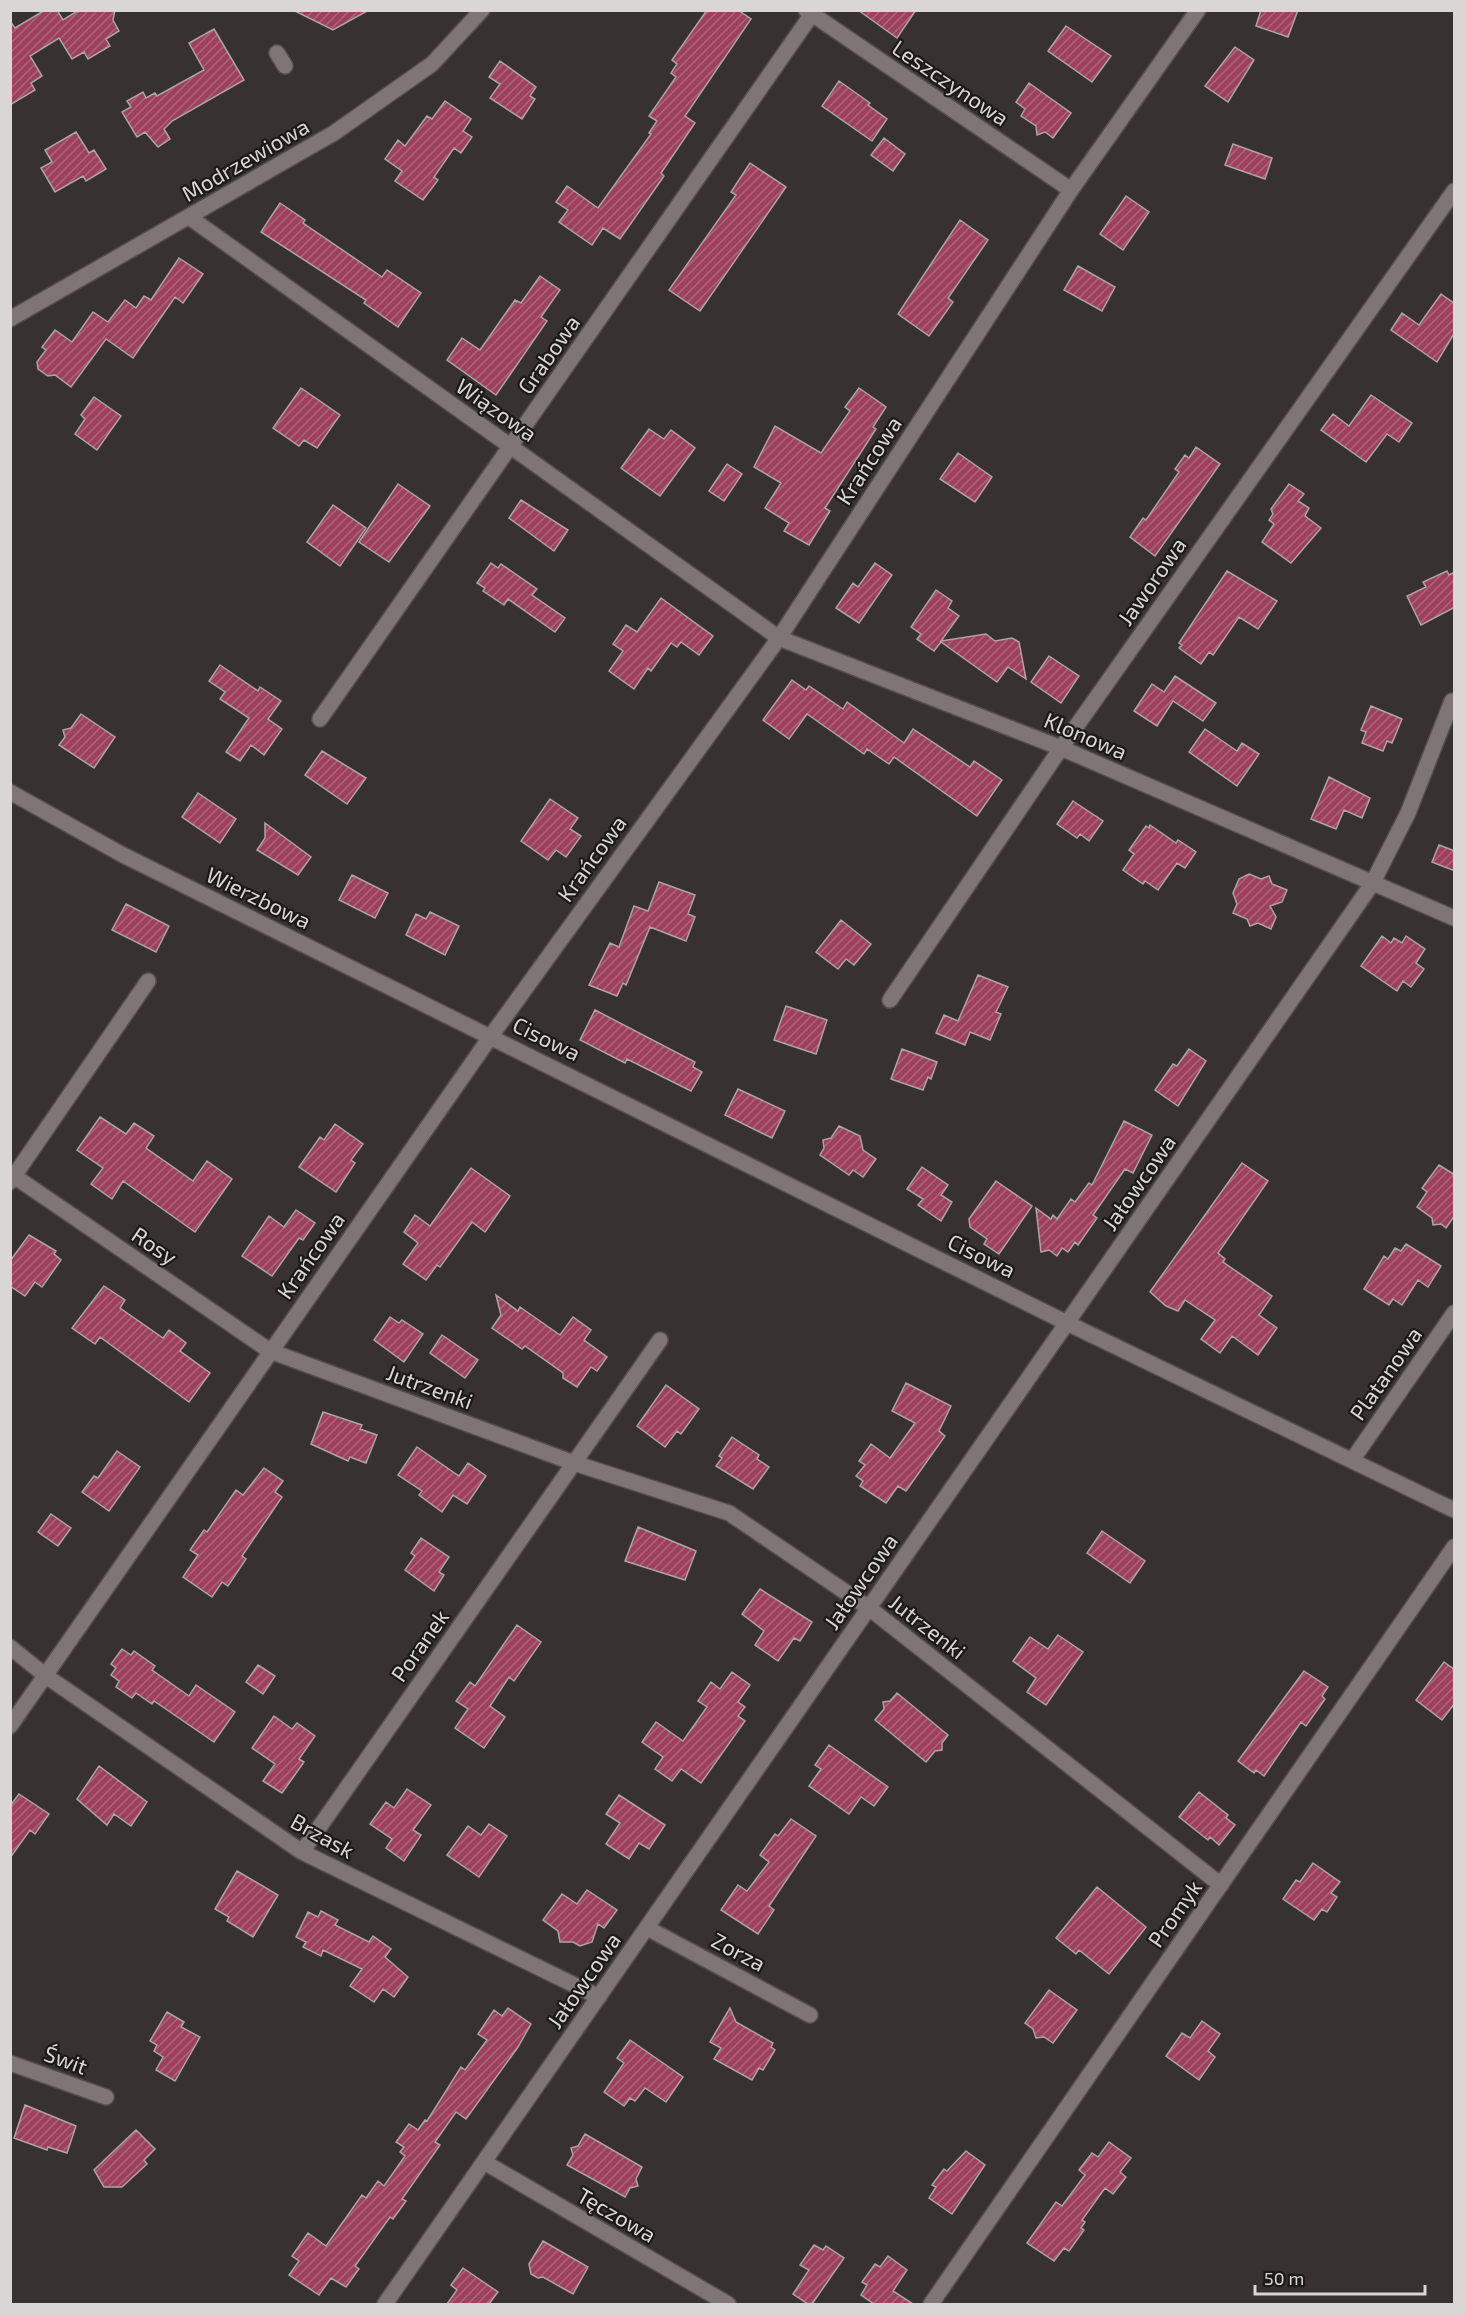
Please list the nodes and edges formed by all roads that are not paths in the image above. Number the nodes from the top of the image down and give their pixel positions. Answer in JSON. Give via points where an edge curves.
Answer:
{"nodes":[{"id":1,"x":482,"y":10,"type":"edge"},
{"id":2,"x":1198,"y":10,"type":"edge"},
{"id":3,"x":809,"y":12,"type":"edge"},
{"id":4,"x":1071,"y":190,"type":"junction"},
{"id":5,"x":1455,"y":191,"type":"edge"},
{"id":6,"x":189,"y":218,"type":"junction"},
{"id":7,"x":10,"y":319,"type":"edge"},
{"id":8,"x":511,"y":447,"type":"junction"},
{"id":9,"x":779,"y":638,"type":"junction"},
{"id":10,"x":1452,"y":701,"type":"dead end"},
{"id":11,"x":320,"y":719,"type":"dead end"},
{"id":12,"x":1060,"y":748,"type":"junction"},
{"id":13,"x":10,"y":792,"type":"edge"},
{"id":14,"x":1372,"y":884,"type":"junction"},
{"id":15,"x":1455,"y":918,"type":"edge"},
{"id":16,"x":148,"y":981,"type":"dead end"},
{"id":17,"x":890,"y":1000,"type":"dead end"},
{"id":18,"x":491,"y":1036,"type":"junction"},
{"id":19,"x":12,"y":1179,"type":"edge"},
{"id":20,"x":1455,"y":1313,"type":"edge"},
{"id":21,"x":1067,"y":1323,"type":"junction"},
{"id":22,"x":660,"y":1340,"type":"dead end"},
{"id":23,"x":270,"y":1351,"type":"junction"},
{"id":24,"x":1353,"y":1459,"type":"junction"},
{"id":25,"x":574,"y":1463,"type":"junction"},
{"id":26,"x":1455,"y":1510,"type":"edge"},
{"id":27,"x":1455,"y":1547,"type":"edge"},
{"id":28,"x":869,"y":1608,"type":"junction"},
{"id":29,"x":10,"y":1647,"type":"edge"},
{"id":30,"x":46,"y":1676,"type":"junction"},
{"id":31,"x":10,"y":1726,"type":"edge"},
{"id":32,"x":302,"y":1852,"type":"junction"},
{"id":33,"x":1221,"y":1885,"type":"junction"},
{"id":34,"x":647,"y":1928,"type":"junction"},
{"id":35,"x":599,"y":1997,"type":"junction"},
{"id":36,"x":810,"y":2015,"type":"dead end"},
{"id":37,"x":10,"y":2062,"type":"edge"},
{"id":38,"x":106,"y":2097,"type":"dead end"},
{"id":39,"x":484,"y":2162,"type":"junction"},
{"id":40,"x":385,"y":2304,"type":"edge"},
{"id":41,"x":728,"y":2304,"type":"edge"},
{"id":42,"x":931,"y":2304,"type":"edge"}],
"edges":[{"from":1,"to":6,"type":"street","name":"Modrzewiowa","via":[[432,64],[406,85],[334,133]]},
{"from":2,"to":4,"type":"street","name":"Krańcowa"},
{"from":3,"to":4,"type":"street","name":"Leszczynowa"},
{"from":3,"to":8,"type":"street","name":"Grabowa"},
{"from":4,"to":9,"type":"street","name":"Krańcowa"},
{"from":5,"to":12,"type":"street","name":"Jaworowa"},
{"from":6,"to":7,"type":"street","name":"Modrzewiowa"},
{"from":6,"to":8,"type":"street","name":"Wiązowa"},
{"from":8,"to":9,"type":"street","name":"Wiązowa"},
{"from":8,"to":11,"type":"street","name":"Grabowa"},
{"from":9,"to":12,"type":"street","name":"Klonowa"},
{"from":9,"to":18,"type":"street","name":"Krańcowa"},
{"from":10,"to":14,"type":"street","via":[[1408,813]]},
{"from":12,"to":14,"type":"street","name":"Klonowa"},
{"from":12,"to":17,"type":"street","name":"Jaworowa"},
{"from":13,"to":18,"type":"street","name":"Wierzbowa","via":[[121,854]]},
{"from":14,"to":15,"type":"street","name":"Klonowa"},
{"from":14,"to":21,"type":"street","name":"Jałowcowa"},
{"from":16,"to":19,"type":"street","name":"Rosy"},
{"from":18,"to":21,"type":"street","name":"Cisowa"},
{"from":18,"to":23,"type":"street","name":"Krańcowa"},
{"from":19,"to":23,"type":"street","name":"Rosy"},
{"from":20,"to":24,"type":"street","name":"Platanowa"},
{"from":21,"to":24,"type":"street","name":"Cisowa"},
{"from":21,"to":28,"type":"street","name":"Jałowcowa"},
{"from":22,"to":25,"type":"street"},
{"from":23,"to":25,"type":"street","name":"Jutrzenki"},
{"from":23,"to":30,"type":"street","name":"Krańcowa"},
{"from":24,"to":26,"type":"street","name":"Cisowa"},
{"from":25,"to":28,"type":"street","name":"Jutrzenki","via":[[729,1513]]},
{"from":25,"to":32,"type":"street","name":"Poranek"},
{"from":27,"to":33,"type":"street","name":"Promyk"},
{"from":28,"to":33,"type":"street","name":"Jutrzenki"},
{"from":28,"to":34,"type":"street","name":"Jałowcowa"},
{"from":29,"to":30,"type":"street","name":"Brzask"},
{"from":30,"to":31,"type":"street","name":"Krańcowa"},
{"from":30,"to":32,"type":"street","name":"Brzask"},
{"from":32,"to":35,"type":"street","name":"Brzask"},
{"from":33,"to":42,"type":"street","name":"Promyk"},
{"from":34,"to":35,"type":"street","name":"Jałowcowa"},
{"from":34,"to":36,"type":"street","name":"Zorza"},
{"from":35,"to":39,"type":"street","name":"Jałowcowa"},
{"from":37,"to":38,"type":"street","name":"Świt"},
{"from":39,"to":40,"type":"street","name":"Jałowcowa"},
{"from":39,"to":41,"type":"street","name":"Tęczowa"}]}
